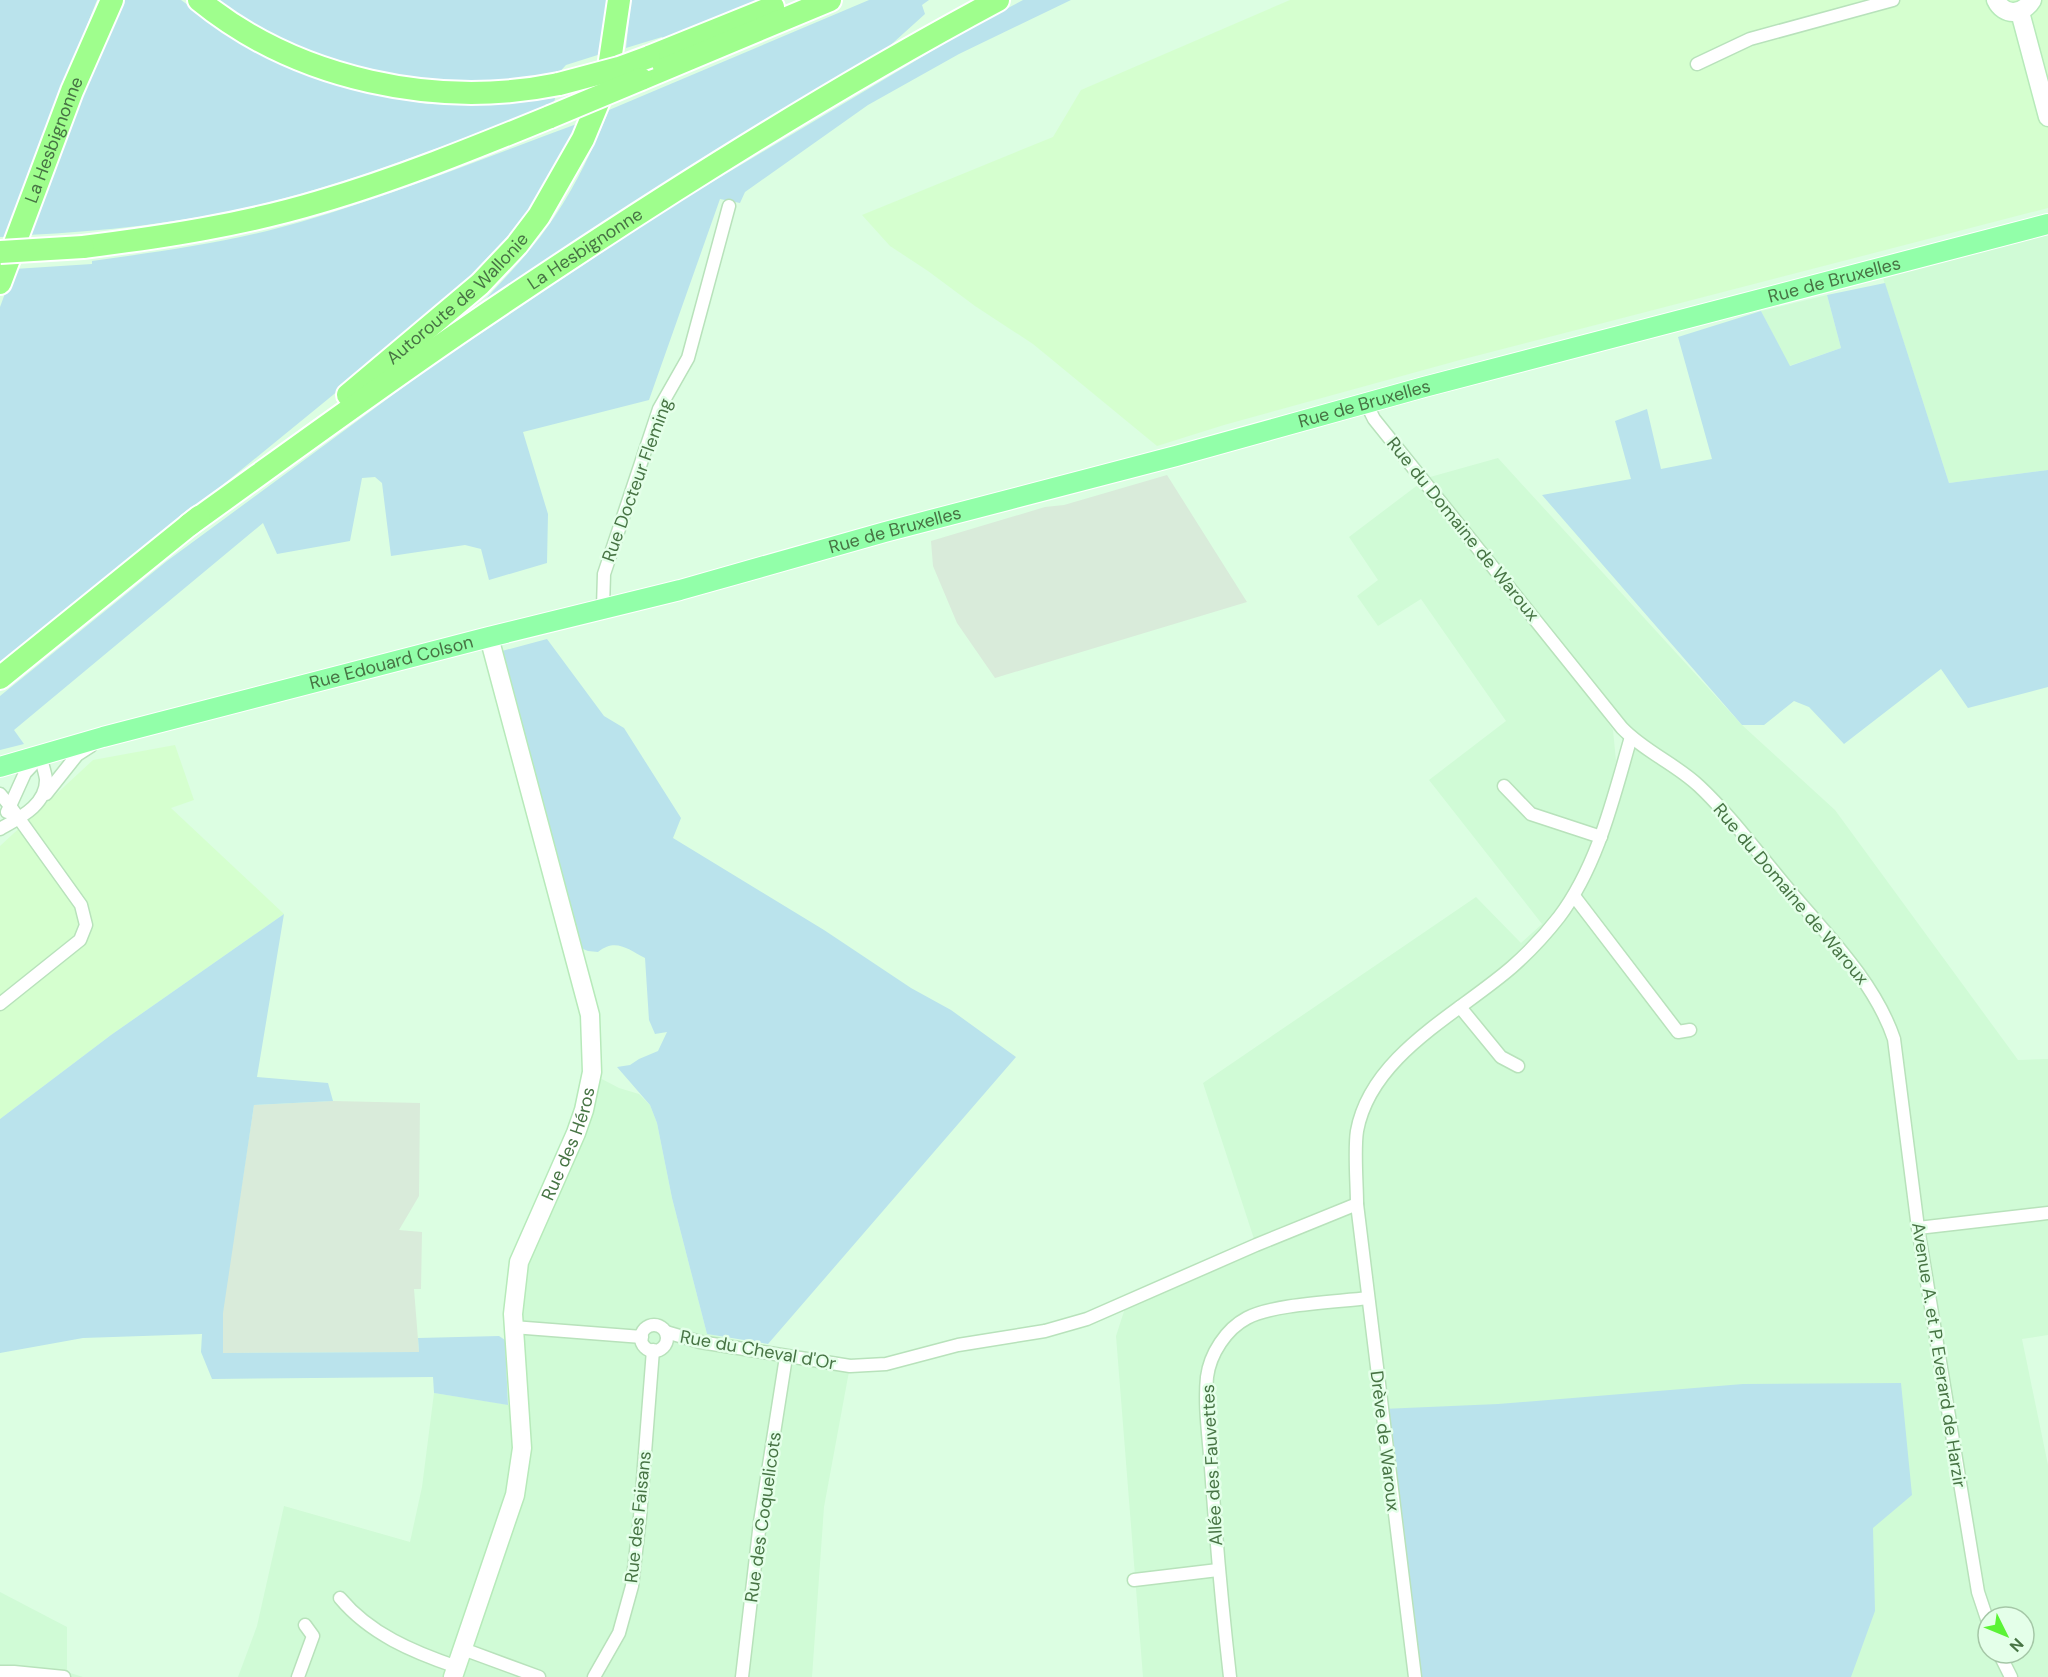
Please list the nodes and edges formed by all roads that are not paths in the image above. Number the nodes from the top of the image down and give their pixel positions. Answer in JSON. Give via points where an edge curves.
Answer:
{"nodes":[{"id":1,"x":112,"y":0,"type":"edge"},
{"id":2,"x":199,"y":0,"type":"edge"},
{"id":3,"x":619,"y":0,"type":"edge"},
{"id":4,"x":791,"y":0,"type":"edge"},
{"id":5,"x":830,"y":0,"type":"edge"},
{"id":6,"x":998,"y":0,"type":"edge"},
{"id":7,"x":1893,"y":0,"type":"edge"},
{"id":8,"x":1996,"y":0,"type":"edge"},
{"id":9,"x":2026,"y":6,"type":"edge"},
{"id":10,"x":1697,"y":64,"type":"dead end"},
{"id":11,"x":2048,"y":117,"type":"edge"},
{"id":12,"x":729,"y":206,"type":"dead end"},
{"id":13,"x":2048,"y":224,"type":"edge"},
{"id":14,"x":0,"y":252,"type":"edge"},
{"id":15,"x":0,"y":283,"type":"edge"},
{"id":16,"x":1366,"y":403,"type":"junction"},
{"id":17,"x":189,"y":525,"type":"junction"},
{"id":18,"x":680,"y":590,"type":"joint"},
{"id":19,"x":603,"y":607,"type":"junction"},
{"id":20,"x":489,"y":637,"type":"junction"},
{"id":21,"x":0,"y":678,"type":"edge"},
{"id":22,"x":1631,"y":737,"type":"junction"},
{"id":23,"x":97,"y":739,"type":"junction"},
{"id":24,"x":40,"y":756,"type":"junction"},
{"id":25,"x":0,"y":767,"type":"edge"},
{"id":26,"x":1504,"y":786,"type":"dead end"},
{"id":27,"x":0,"y":794,"type":"edge"},
{"id":28,"x":40,"y":802,"type":"junction"},
{"id":29,"x":10,"y":806,"type":"junction"},
{"id":30,"x":20,"y":818,"type":"junction"},
{"id":31,"x":0,"y":827,"type":"edge"},
{"id":32,"x":1601,"y":837,"type":"junction"},
{"id":33,"x":1574,"y":896,"type":"junction"},
{"id":34,"x":0,"y":1004,"type":"edge"},
{"id":35,"x":1460,"y":1007,"type":"junction"},
{"id":36,"x":1690,"y":1030,"type":"dead end"},
{"id":37,"x":1518,"y":1066,"type":"dead end"},
{"id":38,"x":1900,"y":1086,"type":"joint"},
{"id":39,"x":1358,"y":1204,"type":"junction"},
{"id":40,"x":2048,"y":1213,"type":"edge"},
{"id":41,"x":1918,"y":1228,"type":"junction"},
{"id":42,"x":1368,"y":1298,"type":"junction"},
{"id":43,"x":513,"y":1327,"type":"junction"},
{"id":44,"x":666,"y":1332,"type":"junction"},
{"id":45,"x":642,"y":1337,"type":"junction"},
{"id":46,"x":653,"y":1350,"type":"junction"},
{"id":47,"x":786,"y":1357,"type":"junction"},
{"id":48,"x":1218,"y":1570,"type":"junction"},
{"id":49,"x":1134,"y":1580,"type":"dead end"},
{"id":50,"x":340,"y":1598,"type":"dead end"},
{"id":51,"x":1982,"y":1605,"type":"edge"},
{"id":52,"x":305,"y":1625,"type":"dead end"},
{"id":53,"x":463,"y":1649,"type":"junction"},
{"id":54,"x":0,"y":1672,"type":"edge"},
{"id":55,"x":455,"y":1672,"type":"edge"},
{"id":56,"x":64,"y":1677,"type":"edge"},
{"id":57,"x":298,"y":1677,"type":"edge"},
{"id":58,"x":539,"y":1677,"type":"edge"},
{"id":59,"x":594,"y":1677,"type":"edge"},
{"id":60,"x":742,"y":1677,"type":"edge"},
{"id":61,"x":1230,"y":1677,"type":"edge"},
{"id":62,"x":1414,"y":1677,"type":"edge"}],
"edges":[{"from":1,"to":15,"type":"highway","name":"La Hesbignonne","via":[[72,91]]},
{"from":2,"to":4,"type":"highway","bridge":true,"via":[[272,47],[319,67],[404,88],[489,94],[527,91],[619,68]]},
{"from":3,"to":17,"type":"highway","name":"Autoroute de Wallonie","via":[[607,81],[597,108],[561,180],[516,245],[480,284],[435,323]]},
{"from":5,"to":14,"type":"highway","bridge":true,"via":[[550,117],[320,202],[162,237]]},
{"from":6,"to":17,"type":"highway","name":"La Hesbignonne","via":[[640,212],[464,329]]},
{"from":7,"to":10,"type":"street","via":[[1750,39]]},
{"from":8,"to":9,"type":"street","via":[[2010,12]]},
{"from":9,"to":11,"type":"street"},
{"from":12,"to":19,"type":"street","name":"Rue Docteur Fleming","via":[[688,358],[659,409],[604,574]]},
{"from":13,"to":16,"type":"main road","name":"Rue de Bruxelles"},
{"from":16,"to":18,"type":"main road","name":"Rue de Bruxelles"},
{"from":16,"to":22,"type":"street","name":"Rue du Domaine de Waroux","via":[[1374,418]]},
{"from":17,"to":21,"type":"highway"},
{"from":18,"to":19,"type":"main road","name":"Rue Edouard Colson"},
{"from":19,"to":20,"type":"main road","name":"Rue Edouard Colson"},
{"from":20,"to":23,"type":"main road","name":"Rue Edouard Colson"},
{"from":20,"to":43,"type":"street","name":"Rue des Héros","via":[[590,1015],[592,1048],[592,1072],[581,1118],[519,1262]]},
{"from":22,"to":32,"type":"street"},
{"from":22,"to":38,"type":"street","name":"Rue du Domaine de Waroux","via":[[1698,785],[1726,814],[1864,981],[1886,1017],[1894,1039]]},
{"from":23,"to":24,"type":"main road","name":"Rue Edouard Colson"},
{"from":23,"to":28,"type":"street","via":[[77,755]]},
{"from":24,"to":25,"type":"main road","name":"Rue Edouard Colson"},
{"from":24,"to":28,"type":"street","via":[[46,781]]},
{"from":24,"to":29,"type":"street","via":[[26,773]]},
{"from":26,"to":32,"type":"street","via":[[1531,814]]},
{"from":27,"to":29,"type":"street"},
{"from":28,"to":30,"type":"street"},
{"from":29,"to":30,"type":"street"},
{"from":29,"to":31,"type":"street"},
{"from":30,"to":31,"type":"street"},
{"from":30,"to":34,"type":"street","via":[[81,905],[86,925],[80,940]]},
{"from":32,"to":33,"type":"street"},
{"from":33,"to":35,"type":"street","via":[[1535,946]]},
{"from":33,"to":36,"type":"street","via":[[1678,1032]]},
{"from":35,"to":37,"type":"street","via":[[1501,1058]]},
{"from":35,"to":39,"type":"street","via":[[1396,1058],[1370,1093],[1357,1132]]},
{"from":38,"to":41,"type":"street","name":"Avenue A. et P. Everard de Harzir"},
{"from":39,"to":42,"type":"street","name":"Drève de Waroux"},
{"from":39,"to":47,"type":"street","name":"Rue du Cheval d'Or","via":[[1088,1319],[1045,1331],[958,1345],[886,1364],[850,1366]]},
{"from":40,"to":41,"type":"street"},
{"from":41,"to":51,"type":"street","name":"Avenue A. et P. Everard de Harzir"},
{"from":42,"to":48,"type":"street","name":"Allée des Fauvettes","via":[[1266,1311],[1245,1318],[1217,1348],[1208,1375],[1208,1405]]},
{"from":42,"to":62,"type":"street","name":"Drève de Waroux"},
{"from":43,"to":45,"type":"street"},
{"from":43,"to":53,"type":"street","name":"Rue des Héros","via":[[522,1448],[519,1471],[515,1495]]},
{"from":44,"to":45,"type":"street","via":[[652,1325]]},
{"from":44,"to":46,"type":"street","via":[[665,1345]]},
{"from":44,"to":47,"type":"street","name":"Rue du Cheval d'Or"},
{"from":45,"to":46,"type":"street","via":[[645,1347]]},
{"from":46,"to":59,"type":"street","name":"Rue des Faisans","via":[[632,1586],[619,1633]]},
{"from":47,"to":60,"type":"street","name":"Rue des Coquelicots","via":[[760,1522]]},
{"from":48,"to":49,"type":"street","name":"Allée des Fauvettes"},
{"from":48,"to":61,"type":"street","name":"Allée des Fauvettes"},
{"from":50,"to":55,"type":"street","via":[[376,1631]]},
{"from":52,"to":57,"type":"street","via":[[313,1636]]},
{"from":53,"to":55,"type":"street","name":"Rue des Héros"},
{"from":53,"to":58,"type":"street"},
{"from":54,"to":56,"type":"street"}]}
